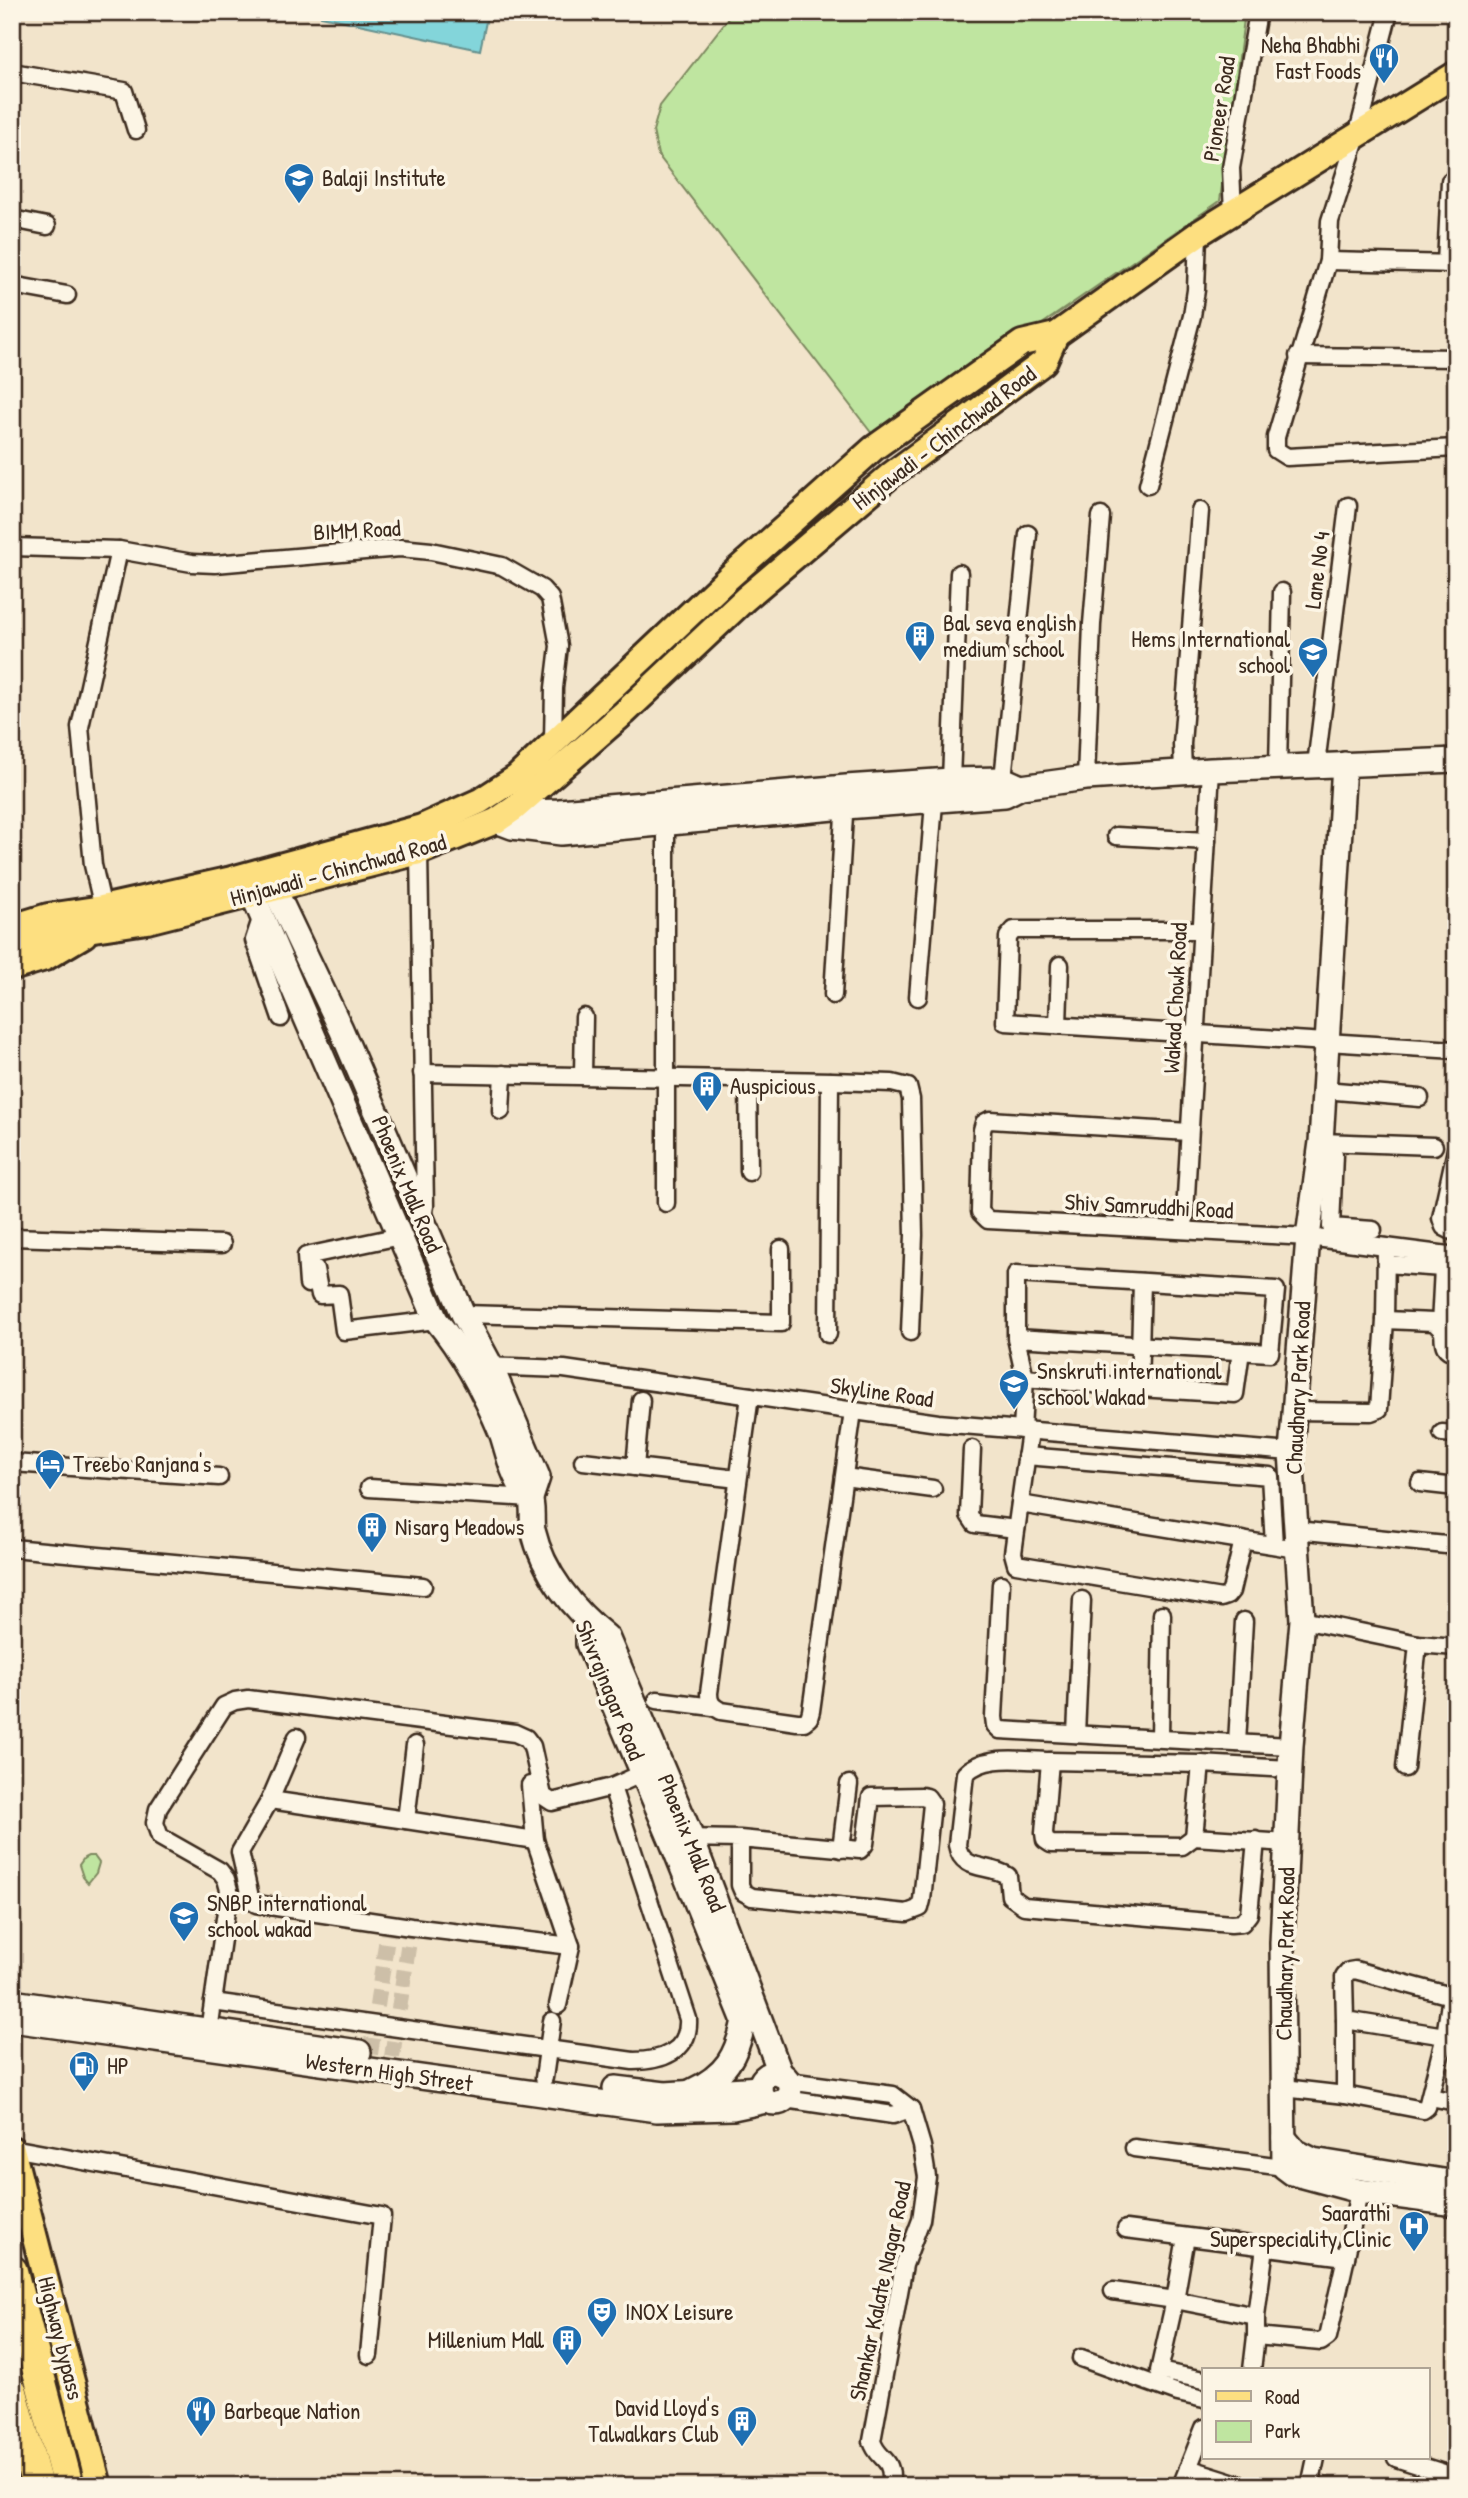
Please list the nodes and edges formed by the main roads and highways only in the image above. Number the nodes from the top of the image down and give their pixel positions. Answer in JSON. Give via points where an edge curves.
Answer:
{"nodes":[{"id":1,"x":1455,"y":75,"type":"edge"},
{"id":2,"x":1056,"y":335,"type":"junction"},
{"id":3,"x":1008,"y":353,"type":"junction"},
{"id":4,"x":1025,"y":375,"type":"junction"},
{"id":5,"x":262,"y":888,"type":"junction"},
{"id":6,"x":12,"y":910,"type":"edge"},
{"id":7,"x":94,"y":919,"type":"junction"},
{"id":8,"x":12,"y":927,"type":"edge"},
{"id":9,"x":12,"y":948,"type":"edge"},
{"id":10,"x":12,"y":968,"type":"edge"},
{"id":11,"x":12,"y":2148,"type":"edge"},
{"id":12,"x":12,"y":2271,"type":"edge"},
{"id":13,"x":12,"y":2392,"type":"edge"},
{"id":14,"x":37,"y":2486,"type":"edge"},
{"id":15,"x":68,"y":2486,"type":"edge"},
{"id":16,"x":99,"y":2486,"type":"edge"}],
"edges":[{"from":1,"to":2,"type":"main road","via":[[1198,234]]},
{"from":2,"to":3,"type":"main road","name":"Hinjawadi - Chinchwad Road","via":[[1022,344]]},
{"from":2,"to":4,"type":"main road","name":"Hinjawadi - Chinchwad Road","via":[[1044,362]]},
{"from":3,"to":4,"type":"main road"},
{"from":3,"to":5,"type":"main road","name":"Hinjawadi - Chinchwad Road","via":[[874,448],[517,777],[476,803],[422,827]]},
{"from":4,"to":5,"type":"main road","name":"Hinjawadi - Chinchwad Road","via":[[892,474],[745,598],[624,713],[506,814],[419,852]]},
{"from":5,"to":7,"type":"main road","name":"Hinjawadi - Chinchwad Road"},
{"from":6,"to":7,"type":"main road","via":[[41,904]]},
{"from":7,"to":8,"type":"main road","name":"Hinjawadi - Chinchwad Road","via":[[48,916]]},
{"from":7,"to":9,"type":"main road","name":"Hinjawadi - Chinchwad Road"},
{"from":7,"to":10,"type":"main road","via":[[45,958]]},
{"from":11,"to":16,"type":"main road","name":"Highway bypass"},
{"from":12,"to":15,"type":"highway"},
{"from":13,"to":14,"type":"highway"}]}
